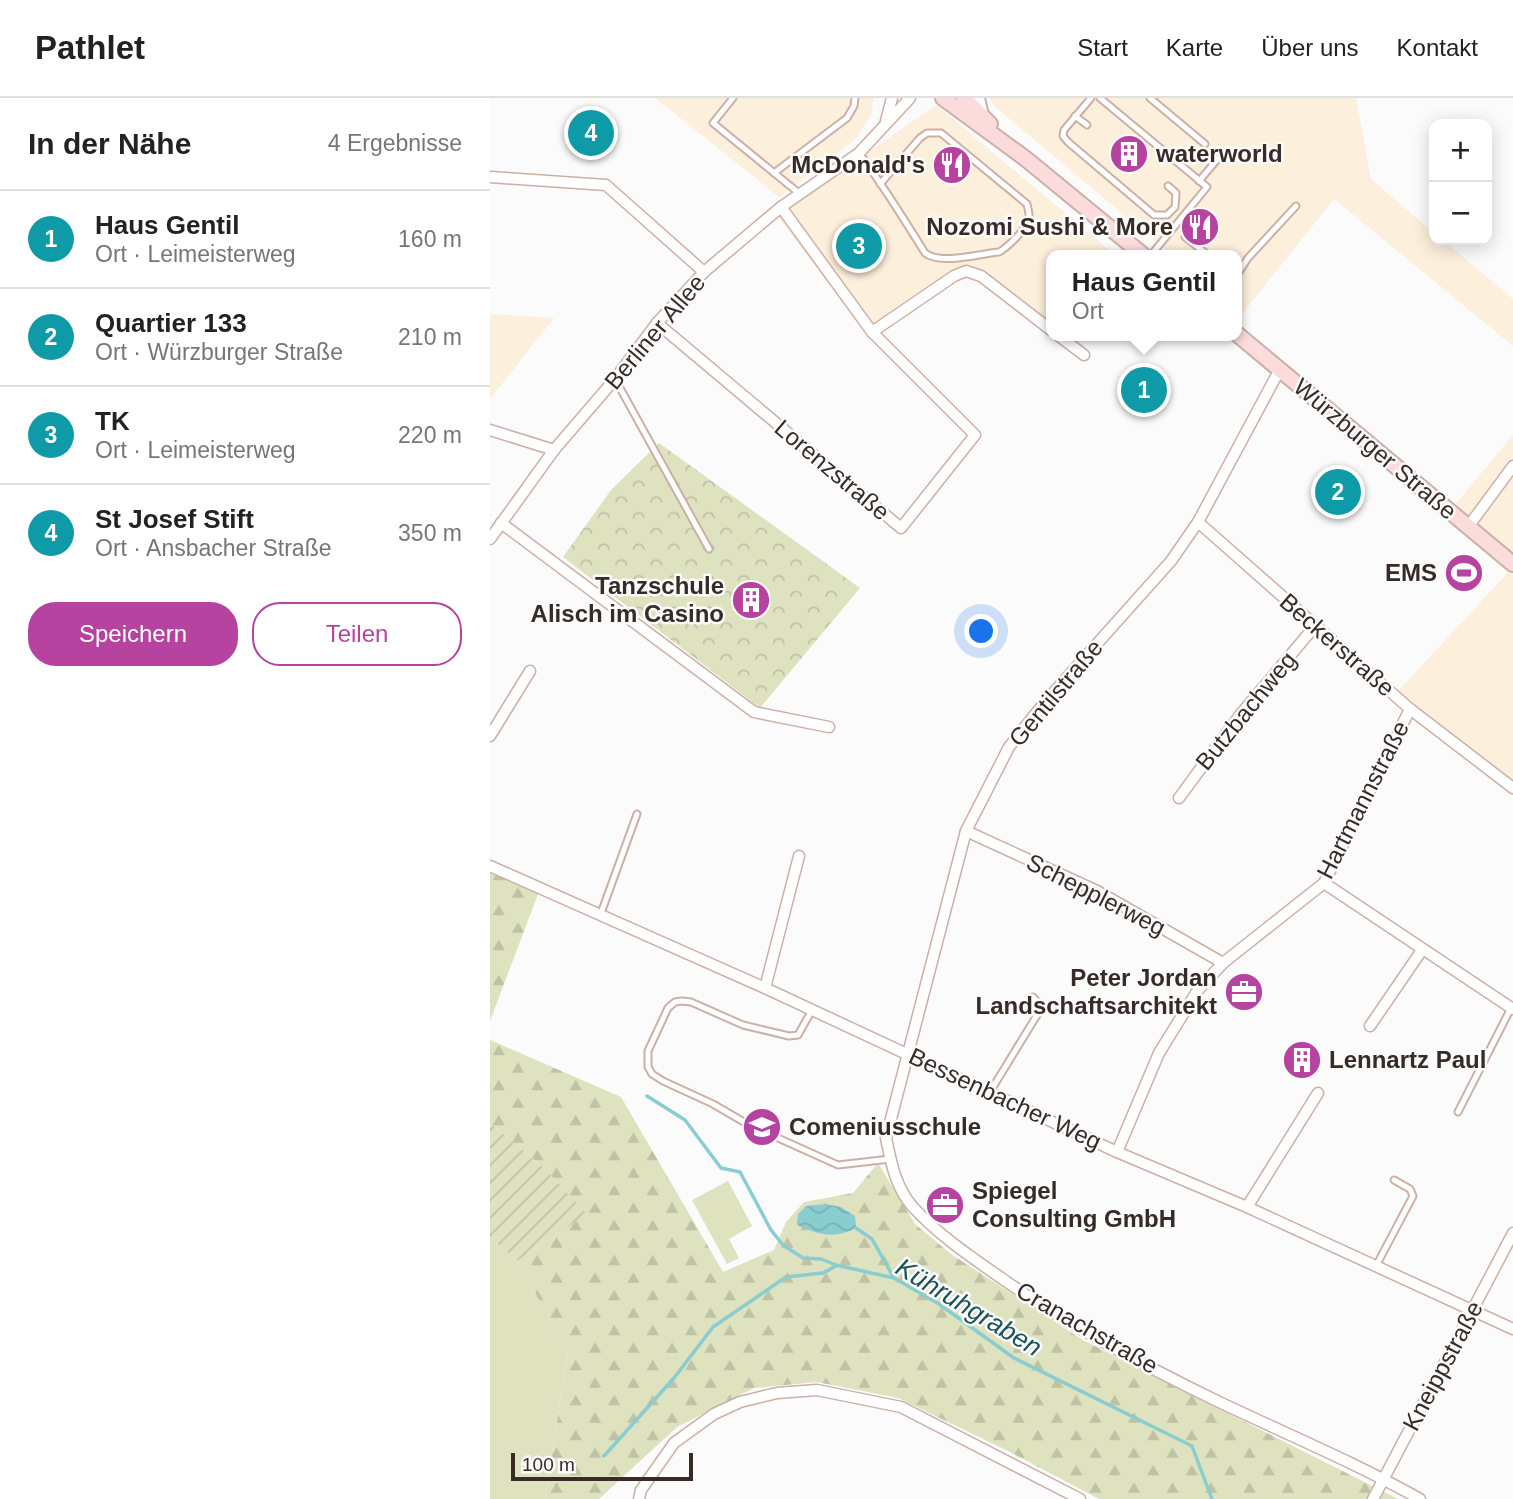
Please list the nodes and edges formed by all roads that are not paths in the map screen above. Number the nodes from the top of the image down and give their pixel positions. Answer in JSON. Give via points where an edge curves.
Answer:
{"nodes":[{"id":1,"x":733,"y":98,"type":"edge"},
{"id":2,"x":855,"y":98,"type":"edge"},
{"id":3,"x":892,"y":98,"type":"edge"},
{"id":4,"x":910,"y":98,"type":"edge"},
{"id":5,"x":943,"y":98,"type":"edge"},
{"id":6,"x":964,"y":98,"type":"edge"},
{"id":7,"x":978,"y":98,"type":"edge"},
{"id":8,"x":1091,"y":98,"type":"edge"},
{"id":9,"x":1100,"y":98,"type":"edge"},
{"id":10,"x":1150,"y":98,"type":"edge"},
{"id":11,"x":982,"y":116,"type":"junction"},
{"id":12,"x":1075,"y":116,"type":"junction"},
{"id":13,"x":885,"y":124,"type":"junction"},
{"id":14,"x":1087,"y":125,"type":"dead end"},
{"id":15,"x":1205,"y":144,"type":"dead end"},
{"id":16,"x":859,"y":153,"type":"junction"},
{"id":17,"x":1222,"y":154,"type":"dead end"},
{"id":18,"x":1027,"y":159,"type":"junction"},
{"id":19,"x":774,"y":173,"type":"junction"},
{"id":20,"x":490,"y":177,"type":"edge"},
{"id":21,"x":1199,"y":181,"type":"junction"},
{"id":22,"x":880,"y":184,"type":"junction"},
{"id":23,"x":1168,"y":186,"type":"dead end"},
{"id":24,"x":800,"y":194,"type":"junction"},
{"id":25,"x":1296,"y":206,"type":"dead end"},
{"id":26,"x":781,"y":207,"type":"junction"},
{"id":27,"x":1185,"y":237,"type":"dead end"},
{"id":28,"x":1137,"y":250,"type":"edge"},
{"id":29,"x":1155,"y":250,"type":"edge"},
{"id":30,"x":1202,"y":250,"type":"edge"},
{"id":31,"x":1242,"y":267,"type":"edge"},
{"id":32,"x":704,"y":272,"type":"junction"},
{"id":33,"x":657,"y":323,"type":"junction"},
{"id":34,"x":1046,"y":326,"type":"edge"},
{"id":35,"x":872,"y":332,"type":"junction"},
{"id":36,"x":1242,"y":338,"type":"edge"},
{"id":37,"x":1066,"y":341,"type":"edge"},
{"id":38,"x":1084,"y":355,"type":"dead end"},
{"id":39,"x":1280,"y":369,"type":"junction"},
{"id":40,"x":615,"y":379,"type":"junction"},
{"id":41,"x":490,"y":430,"type":"edge"},
{"id":42,"x":554,"y":450,"type":"junction"},
{"id":43,"x":1513,"y":466,"type":"edge"},
{"id":44,"x":1198,"y":522,"type":"junction"},
{"id":45,"x":501,"y":523,"type":"junction"},
{"id":46,"x":1468,"y":527,"type":"junction"},
{"id":47,"x":490,"y":539,"type":"edge"},
{"id":48,"x":709,"y":549,"type":"dead end"},
{"id":49,"x":1513,"y":564,"type":"edge"},
{"id":50,"x":1315,"y":626,"type":"junction"},
{"id":51,"x":530,"y":671,"type":"dead end"},
{"id":52,"x":1410,"y":709,"type":"junction"},
{"id":53,"x":829,"y":727,"type":"dead end"},
{"id":54,"x":490,"y":736,"type":"edge"},
{"id":55,"x":1513,"y":788,"type":"edge"},
{"id":56,"x":1179,"y":797,"type":"dead end"},
{"id":57,"x":638,"y":814,"type":"dead end"},
{"id":58,"x":966,"y":831,"type":"junction"},
{"id":59,"x":799,"y":856,"type":"dead end"},
{"id":60,"x":490,"y":866,"type":"edge"},
{"id":61,"x":1324,"y":884,"type":"junction"},
{"id":62,"x":600,"y":916,"type":"junction"},
{"id":63,"x":1422,"y":950,"type":"junction"},
{"id":64,"x":1223,"y":963,"type":"junction"},
{"id":65,"x":765,"y":988,"type":"junction"},
{"id":66,"x":1033,"y":997,"type":"dead end"},
{"id":67,"x":1512,"y":1008,"type":"edge"},
{"id":68,"x":812,"y":1010,"type":"junction"},
{"id":69,"x":1370,"y":1026,"type":"dead end"},
{"id":70,"x":908,"y":1054,"type":"junction"},
{"id":71,"x":990,"y":1092,"type":"junction"},
{"id":72,"x":1318,"y":1093,"type":"dead end"},
{"id":73,"x":1458,"y":1112,"type":"dead end"},
{"id":74,"x":1116,"y":1152,"type":"junction"},
{"id":75,"x":890,"y":1159,"type":"junction"},
{"id":76,"x":1394,"y":1180,"type":"dead end"},
{"id":77,"x":1247,"y":1207,"type":"junction"},
{"id":78,"x":1513,"y":1233,"type":"edge"},
{"id":79,"x":1376,"y":1266,"type":"junction"},
{"id":80,"x":1472,"y":1311,"type":"junction"},
{"id":81,"x":1513,"y":1329,"type":"edge"},
{"id":82,"x":1383,"y":1478,"type":"junction"},
{"id":83,"x":639,"y":1499,"type":"edge"},
{"id":84,"x":1080,"y":1499,"type":"edge"},
{"id":85,"x":1373,"y":1499,"type":"edge"},
{"id":86,"x":1420,"y":1499,"type":"edge"}],
"edges":[{"from":1,"to":19,"type":"lane","via":[[713,123]]},
{"from":2,"to":19,"type":"lane","via":[[847,118]]},
{"from":3,"to":13,"type":"street"},
{"from":4,"to":13,"type":"street","name":"Berliner Allee"},
{"from":5,"to":18,"type":"main road"},
{"from":6,"to":11,"type":"main road"},
{"from":7,"to":11,"type":"street"},
{"from":8,"to":12,"type":"lane"},
{"from":9,"to":21,"type":"lane"},
{"from":10,"to":15,"type":"lane"},
{"from":11,"to":18,"type":"main road"},
{"from":12,"to":14,"type":"lane"},
{"from":12,"to":23,"type":"lane","via":[[1063,136],[1154,215],[1167,215],[1175,207],[1176,193]]},
{"from":13,"to":16,"type":"street","name":"Berliner Allee"},
{"from":16,"to":22,"type":"lane"},
{"from":16,"to":24,"type":"street","name":"Berliner Allee"},
{"from":17,"to":21,"type":"lane"},
{"from":18,"to":28,"type":"main road"},
{"from":19,"to":24,"type":"lane"},
{"from":20,"to":32,"type":"street","via":[[606,185]]},
{"from":21,"to":29,"type":"lane","via":[[1207,187]]},
{"from":22,"to":22,"type":"lane","via":[[920,138],[941,133],[1027,204],[1028,222],[999,252],[935,259],[925,253]]},
{"from":24,"to":26,"type":"street","name":"Berliner Allee"},
{"from":25,"to":31,"type":"lane"},
{"from":26,"to":32,"type":"street","name":"Berliner Allee"},
{"from":26,"to":35,"type":"street"},
{"from":27,"to":30,"type":"lane"},
{"from":32,"to":33,"type":"street","name":"Berliner Allee"},
{"from":33,"to":35,"type":"street","name":"Lorenzstraße","via":[[901,528],[975,435]]},
{"from":33,"to":40,"type":"street","name":"Berliner Allee"},
{"from":34,"to":35,"type":"street","via":[[981,276],[966,271]]},
{"from":36,"to":39,"type":"main road","name":"Würzburger Straße"},
{"from":37,"to":38,"type":"street"},
{"from":39,"to":44,"type":"street","name":"Gentilstraße"},
{"from":39,"to":46,"type":"main road","name":"Würzburger Straße"},
{"from":40,"to":42,"type":"street","name":"Berliner Allee"},
{"from":40,"to":48,"type":"lane"},
{"from":41,"to":42,"type":"street"},
{"from":42,"to":45,"type":"street","name":"Berliner Allee"},
{"from":43,"to":46,"type":"street"},
{"from":44,"to":50,"type":"street","name":"Beckerstraße"},
{"from":44,"to":58,"type":"street","name":"Gentilstraße","via":[[1171,561],[1009,747]]},
{"from":45,"to":47,"type":"street","name":"Berliner Allee"},
{"from":45,"to":53,"type":"street","via":[[754,712]]},
{"from":46,"to":49,"type":"main road","name":"Würzburger Straße"},
{"from":50,"to":52,"type":"street","name":"Beckerstraße"},
{"from":50,"to":56,"type":"street","name":"Butzbachweg"},
{"from":51,"to":54,"type":"street"},
{"from":52,"to":55,"type":"street","name":"Beckerstraße"},
{"from":52,"to":61,"type":"street","name":"Hartmannstraße"},
{"from":57,"to":62,"type":"lane"},
{"from":58,"to":64,"type":"street","name":"Schepplerweg","via":[[1097,891]]},
{"from":58,"to":70,"type":"street","name":"Gentilstraße"},
{"from":59,"to":65,"type":"street"},
{"from":60,"to":62,"type":"street","name":"Bessenbacher Weg"},
{"from":61,"to":63,"type":"street"},
{"from":61,"to":64,"type":"street","name":"Hartmannstraße"},
{"from":62,"to":65,"type":"street","name":"Bessenbacher Weg"},
{"from":63,"to":67,"type":"street"},
{"from":63,"to":69,"type":"street"},
{"from":64,"to":74,"type":"street","name":"Hartmannstraße","via":[[1198,990],[1159,1053]]},
{"from":65,"to":68,"type":"street","name":"Bessenbacher Weg"},
{"from":66,"to":71,"type":"lane","via":[[1042,1007]]},
{"from":67,"to":73,"type":"lane"},
{"from":68,"to":70,"type":"street","name":"Bessenbacher Weg"},
{"from":68,"to":75,"type":"lane","via":[[798,1035],[789,1036],[743,1025],[691,1002],[675,1002],[648,1051],[648,1067],[663,1082],[838,1164]]},
{"from":70,"to":71,"type":"street","name":"Bessenbacher Weg"},
{"from":70,"to":75,"type":"street","name":"Cranachstraße","via":[[886,1138]]},
{"from":71,"to":74,"type":"street","name":"Bessenbacher Weg"},
{"from":72,"to":77,"type":"street"},
{"from":74,"to":77,"type":"street","name":"Bessenbacher Weg"},
{"from":75,"to":82,"type":"street","name":"Cranachstraße","via":[[893,1175],[911,1205],[963,1252],[1033,1300],[1189,1387]]},
{"from":76,"to":79,"type":"lane","via":[[1413,1196]]},
{"from":77,"to":79,"type":"street","name":"Bessenbacher Weg"},
{"from":78,"to":80,"type":"street","name":"Kneippstraße"},
{"from":79,"to":80,"type":"street","name":"Bessenbacher Weg"},
{"from":80,"to":81,"type":"street","name":"Bessenbacher Weg"},
{"from":80,"to":82,"type":"street","name":"Kneippstraße"},
{"from":82,"to":85,"type":"street","name":"Kneippstraße"},
{"from":82,"to":86,"type":"street","name":"Cranachstraße"},
{"from":83,"to":84,"type":"street","via":[[674,1443],[714,1414],[765,1396],[817,1390],[901,1407]]}]}
